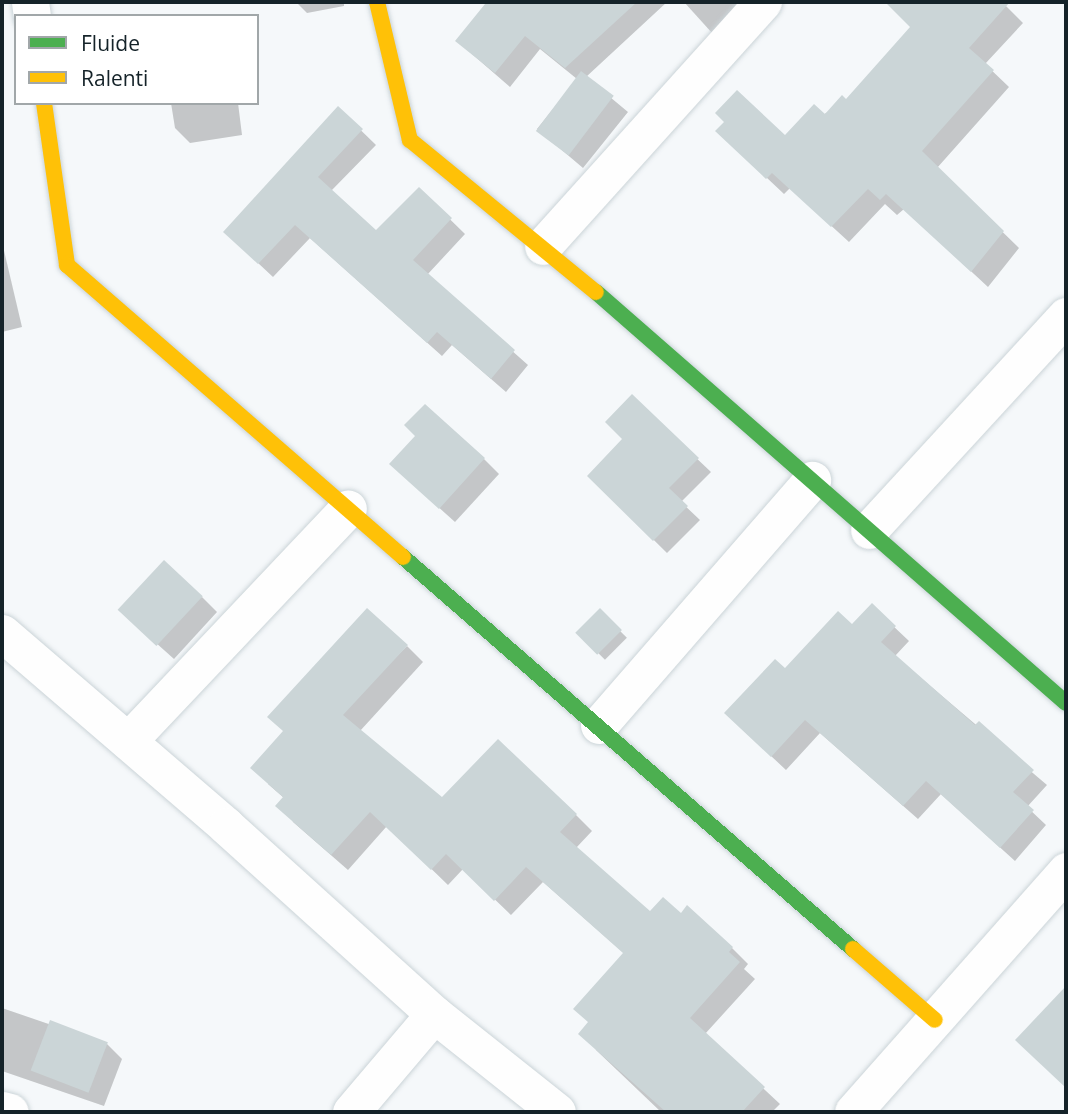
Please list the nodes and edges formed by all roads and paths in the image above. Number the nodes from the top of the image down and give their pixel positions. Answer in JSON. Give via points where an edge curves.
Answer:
{"nodes":[{"id":1,"x":377,"y":2,"type":"edge"},
{"id":2,"x":763,"y":2,"type":"edge"},
{"id":3,"x":44,"y":105,"type":"edge"},
{"id":4,"x":543,"y":246,"type":"junction"},
{"id":5,"x":1066,"y":316,"type":"edge"},
{"id":6,"x":812,"y":480,"type":"junction"},
{"id":7,"x":348,"y":508,"type":"junction"},
{"id":8,"x":869,"y":530,"type":"junction"},
{"id":9,"x":2,"y":633,"type":"edge"},
{"id":10,"x":1066,"y":703,"type":"edge"},
{"id":11,"x":599,"y":725,"type":"junction"},
{"id":12,"x":128,"y":741,"type":"junction"},
{"id":13,"x":1066,"y":871,"type":"edge"},
{"id":14,"x":434,"y":1014,"type":"junction"},
{"id":15,"x":935,"y":1020,"type":"junction"},
{"id":16,"x":2,"y":1110,"type":"edge"},
{"id":17,"x":9,"y":1112,"type":"edge"},
{"id":18,"x":351,"y":1112,"type":"edge"},
{"id":19,"x":557,"y":1112,"type":"edge"},
{"id":20,"x":853,"y":1112,"type":"edge"}],
"edges":[{"from":1,"to":4,"type":"street","via":[[410,140]]},
{"from":2,"to":4,"type":"street"},
{"from":3,"to":7,"type":"street","via":[[67,265]]},
{"from":4,"to":6,"type":"street"},
{"from":5,"to":8,"type":"street"},
{"from":6,"to":8,"type":"street"},
{"from":6,"to":11,"type":"street"},
{"from":7,"to":11,"type":"street"},
{"from":7,"to":12,"type":"street"},
{"from":8,"to":10,"type":"street"},
{"from":9,"to":12,"type":"street"},
{"from":11,"to":15,"type":"street"},
{"from":12,"to":14,"type":"street"},
{"from":13,"to":15,"type":"street"},
{"from":14,"to":18,"type":"street"},
{"from":14,"to":19,"type":"street"},
{"from":15,"to":20,"type":"street"},
{"from":16,"to":17,"type":"street"}]}
